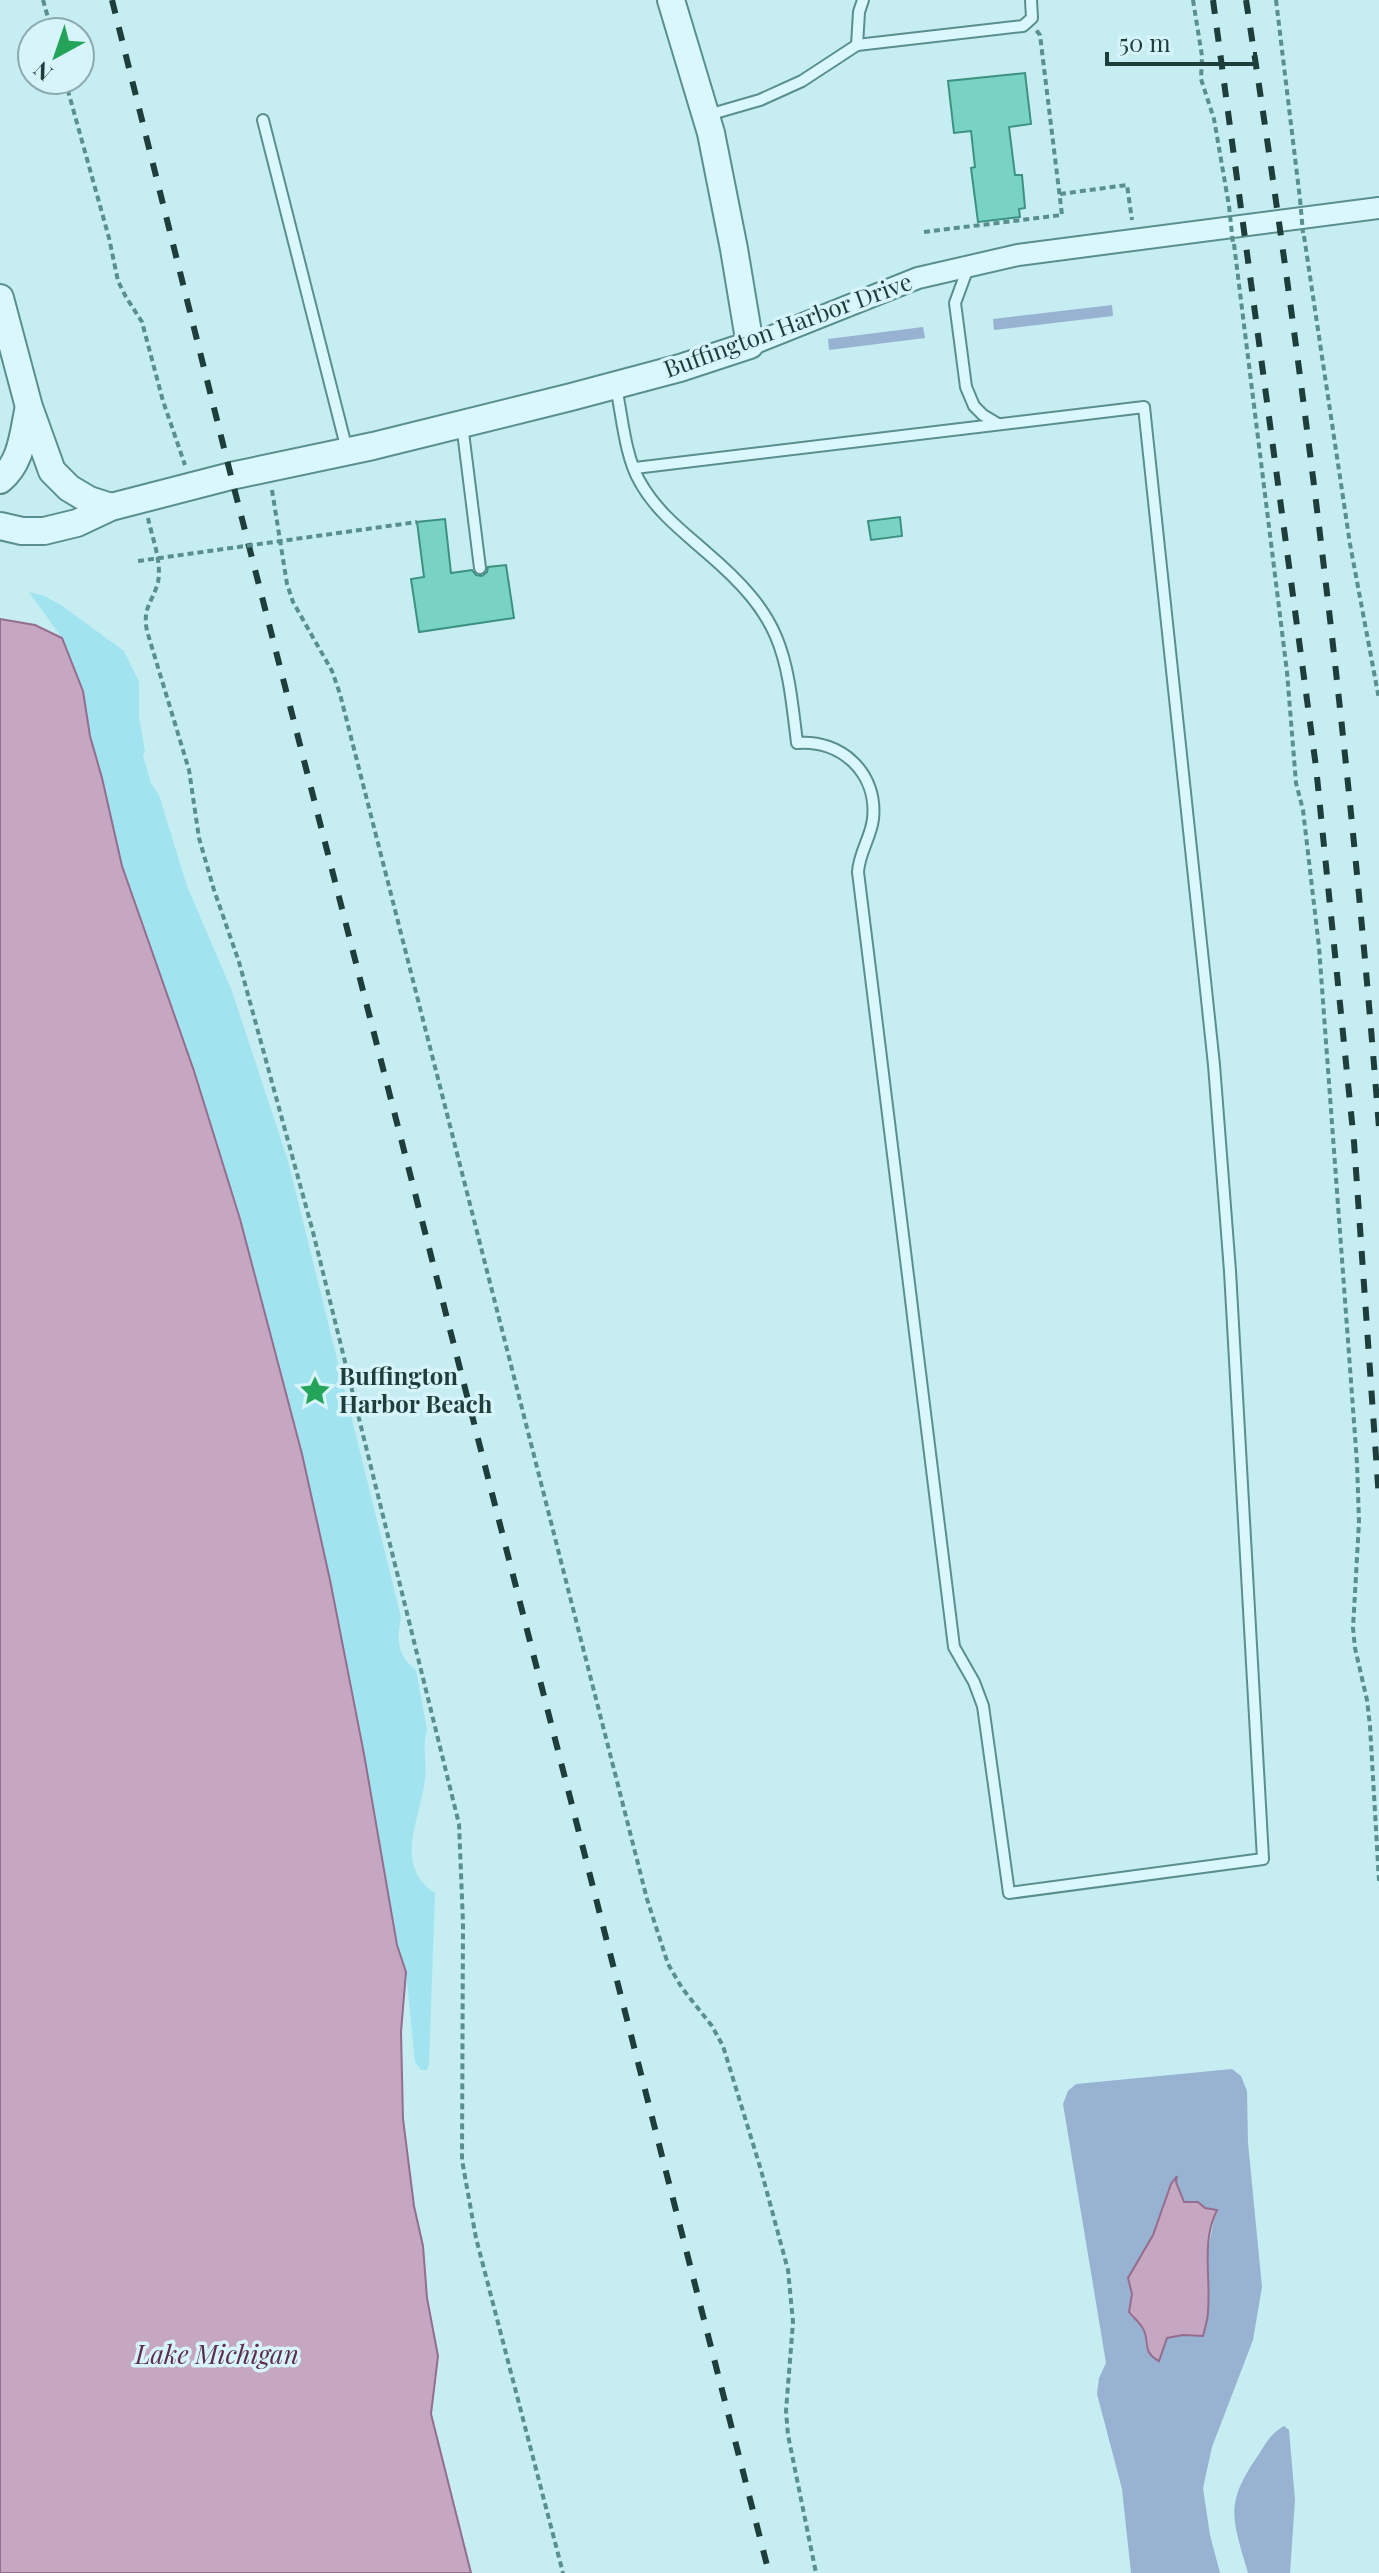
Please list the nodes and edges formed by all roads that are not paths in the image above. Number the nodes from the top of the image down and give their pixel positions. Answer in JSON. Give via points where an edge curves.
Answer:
{"nodes":[{"id":1,"x":671,"y":0,"type":"edge"},
{"id":2,"x":863,"y":0,"type":"edge"},
{"id":3,"x":1031,"y":0,"type":"edge"},
{"id":4,"x":857,"y":45,"type":"junction"},
{"id":5,"x":706,"y":116,"type":"junction"},
{"id":6,"x":263,"y":120,"type":"dead end"},
{"id":7,"x":1379,"y":208,"type":"edge"},
{"id":8,"x":970,"y":265,"type":"junction"},
{"id":9,"x":0,"y":298,"type":"edge"},
{"id":10,"x":750,"y":345,"type":"junction"},
{"id":11,"x":616,"y":385,"type":"junction"},
{"id":12,"x":29,"y":407,"type":"junction"},
{"id":13,"x":462,"y":424,"type":"junction"},
{"id":14,"x":1000,"y":424,"type":"junction"},
{"id":15,"x":347,"y":451,"type":"junction"},
{"id":16,"x":635,"y":468,"type":"junction"},
{"id":17,"x":0,"y":480,"type":"edge"},
{"id":18,"x":111,"y":507,"type":"junction"},
{"id":19,"x":0,"y":526,"type":"edge"},
{"id":20,"x":480,"y":568,"type":"dead end"}],
"edges":[{"from":1,"to":5,"type":"street"},
{"from":2,"to":4,"type":"lane"},
{"from":3,"to":4,"type":"lane","via":[[1029,23]]},
{"from":4,"to":5,"type":"lane","via":[[802,81]]},
{"from":5,"to":10,"type":"street"},
{"from":6,"to":15,"type":"lane"},
{"from":7,"to":8,"type":"street","name":"Buffington Harbor Drive"},
{"from":8,"to":10,"type":"street","name":"Buffington Harbor Drive","via":[[918,278]]},
{"from":8,"to":14,"type":"lane","via":[[955,303],[966,387],[974,406]]},
{"from":9,"to":12,"type":"street"},
{"from":10,"to":11,"type":"street","name":"Buffington Harbor Drive"},
{"from":11,"to":13,"type":"street","name":"Buffington Harbor Drive"},
{"from":11,"to":16,"type":"lane"},
{"from":12,"to":17,"type":"street","via":[[21,448]]},
{"from":12,"to":18,"type":"street","via":[[52,471],[69,488]]},
{"from":13,"to":15,"type":"street","name":"Buffington Harbor Drive"},
{"from":13,"to":20,"type":"lane"},
{"from":14,"to":16,"type":"lane"},
{"from":14,"to":16,"type":"lane","via":[[1144,407],[1215,1077],[1263,1859],[1009,1893],[983,1706],[954,1647],[858,872],[873,799],[867,779],[840,751],[825,744],[797,743],[787,666],[769,619],[733,575],[664,516]]},
{"from":15,"to":18,"type":"street","name":"Buffington Harbor Drive"},
{"from":18,"to":19,"type":"street","name":"Buffington Harbor Drive","via":[[44,531]]}]}
